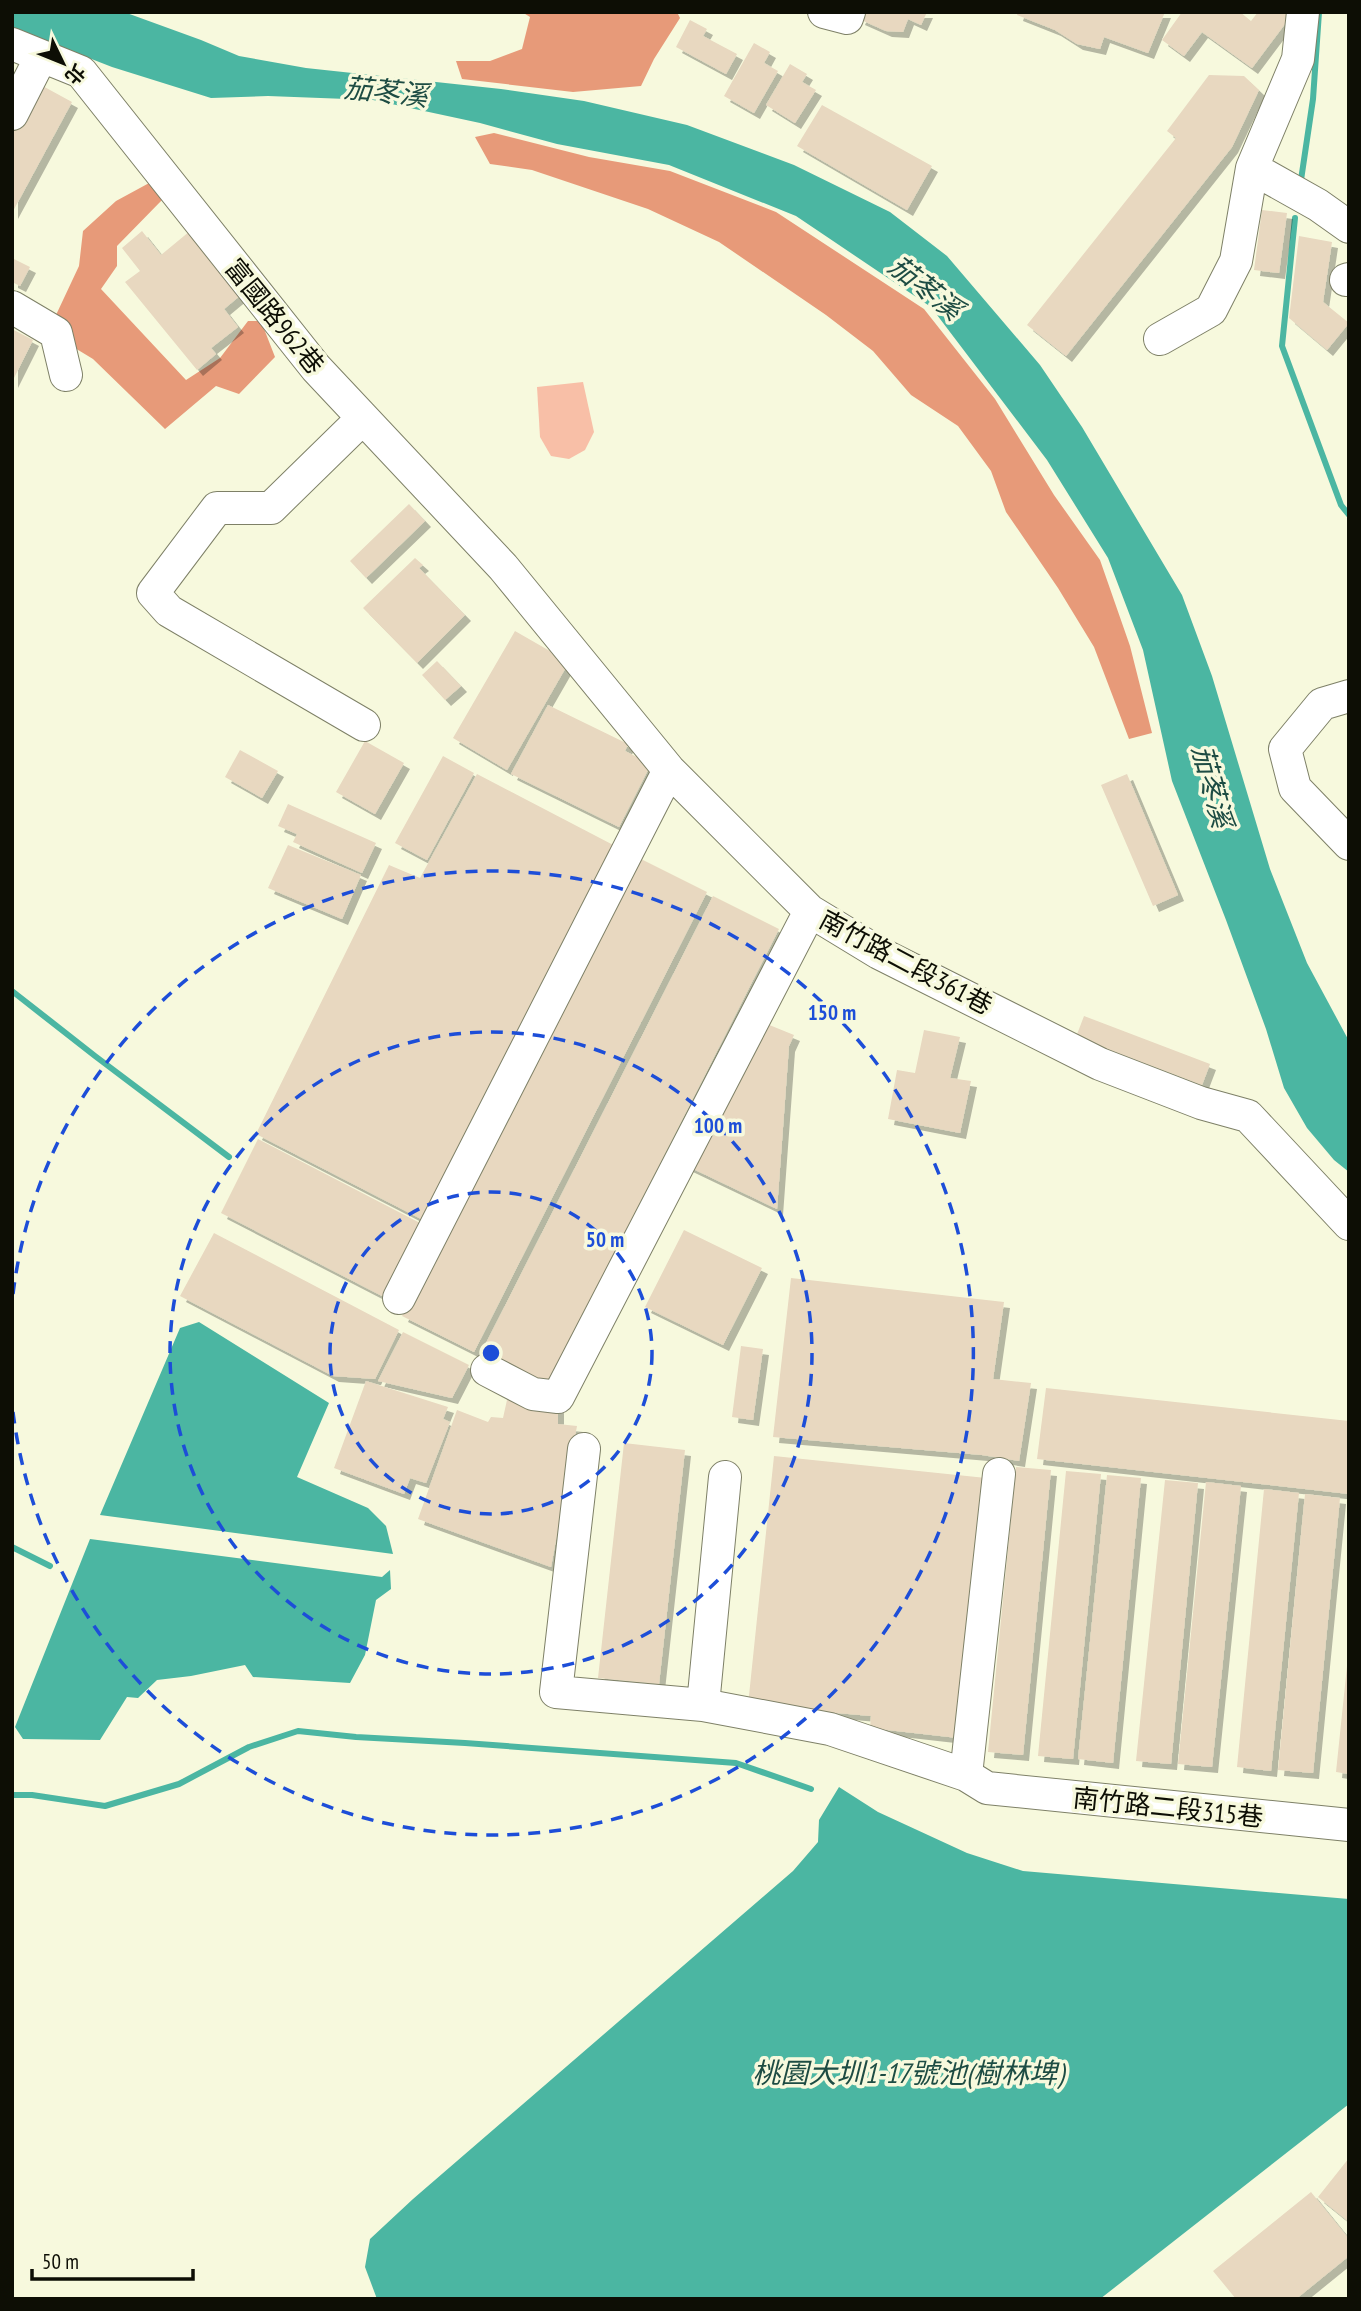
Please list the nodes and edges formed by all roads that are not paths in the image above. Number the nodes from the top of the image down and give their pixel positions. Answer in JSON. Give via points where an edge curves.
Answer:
{"nodes":[{"id":1,"x":824,"y":12,"type":"edge"},
{"id":2,"x":849,"y":12,"type":"edge"},
{"id":3,"x":1303,"y":12,"type":"edge"},
{"id":4,"x":12,"y":44,"type":"edge"},
{"id":5,"x":41,"y":57,"type":"junction"},
{"id":6,"x":12,"y":114,"type":"edge"},
{"id":7,"x":1252,"y":169,"type":"junction"},
{"id":8,"x":1349,"y":227,"type":"edge"},
{"id":9,"x":12,"y":307,"type":"edge"},
{"id":10,"x":1160,"y":339,"type":"dead end"},
{"id":11,"x":66,"y":375,"type":"dead end"},
{"id":12,"x":363,"y":418,"type":"junction"},
{"id":13,"x":533,"y":603,"type":"joint"},
{"id":14,"x":1349,"y":696,"type":"edge"},
{"id":15,"x":364,"y":725,"type":"dead end"},
{"id":16,"x":669,"y":770,"type":"junction"},
{"id":17,"x":1349,"y":844,"type":"edge"},
{"id":18,"x":810,"y":911,"type":"junction"},
{"id":19,"x":1349,"y":1224,"type":"edge"},
{"id":20,"x":399,"y":1298,"type":"dead end"},
{"id":21,"x":487,"y":1370,"type":"dead end"},
{"id":22,"x":584,"y":1449,"type":"dead end"},
{"id":23,"x":999,"y":1474,"type":"dead end"},
{"id":24,"x":725,"y":1477,"type":"dead end"},
{"id":25,"x":703,"y":1705,"type":"junction"},
{"id":26,"x":976,"y":1782,"type":"junction"},
{"id":27,"x":1349,"y":1825,"type":"edge"}],
"edges":[{"from":1,"to":2,"type":"lane","via":[[847,18]]},
{"from":3,"to":7,"type":"lane","via":[[1298,58]]},
{"from":4,"to":5,"type":"lane","name":"富國路962巷"},
{"from":5,"to":6,"type":"lane"},
{"from":5,"to":12,"type":"lane","name":"富國路962巷","via":[[81,72],[316,368]]},
{"from":7,"to":8,"type":"lane"},
{"from":7,"to":10,"type":"lane","via":[[1236,261],[1210,310]]},
{"from":9,"to":11,"type":"lane","via":[[56,333]]},
{"from":12,"to":13,"type":"lane","name":"富國路962巷"},
{"from":12,"to":15,"type":"lane","via":[[271,508],[217,508],[153,593],[169,611]]},
{"from":13,"to":16,"type":"lane","name":"南竹路二段361巷"},
{"from":14,"to":17,"type":"lane","via":[[1322,704],[1285,749],[1295,789]]},
{"from":16,"to":18,"type":"lane","name":"南竹路二段361巷"},
{"from":16,"to":20,"type":"lane"},
{"from":18,"to":19,"type":"lane","name":"南竹路二段361巷","via":[[879,953],[1100,1064],[1248,1116]]},
{"from":18,"to":21,"type":"lane","via":[[558,1397],[533,1394]]},
{"from":22,"to":25,"type":"lane","name":"南竹路二段315巷","via":[[556,1692]]},
{"from":23,"to":26,"type":"lane"},
{"from":24,"to":25,"type":"lane"},
{"from":25,"to":26,"type":"lane","name":"南竹路二段315巷","via":[[830,1729]]},
{"from":26,"to":27,"type":"lane","name":"南竹路二段315巷"}]}
